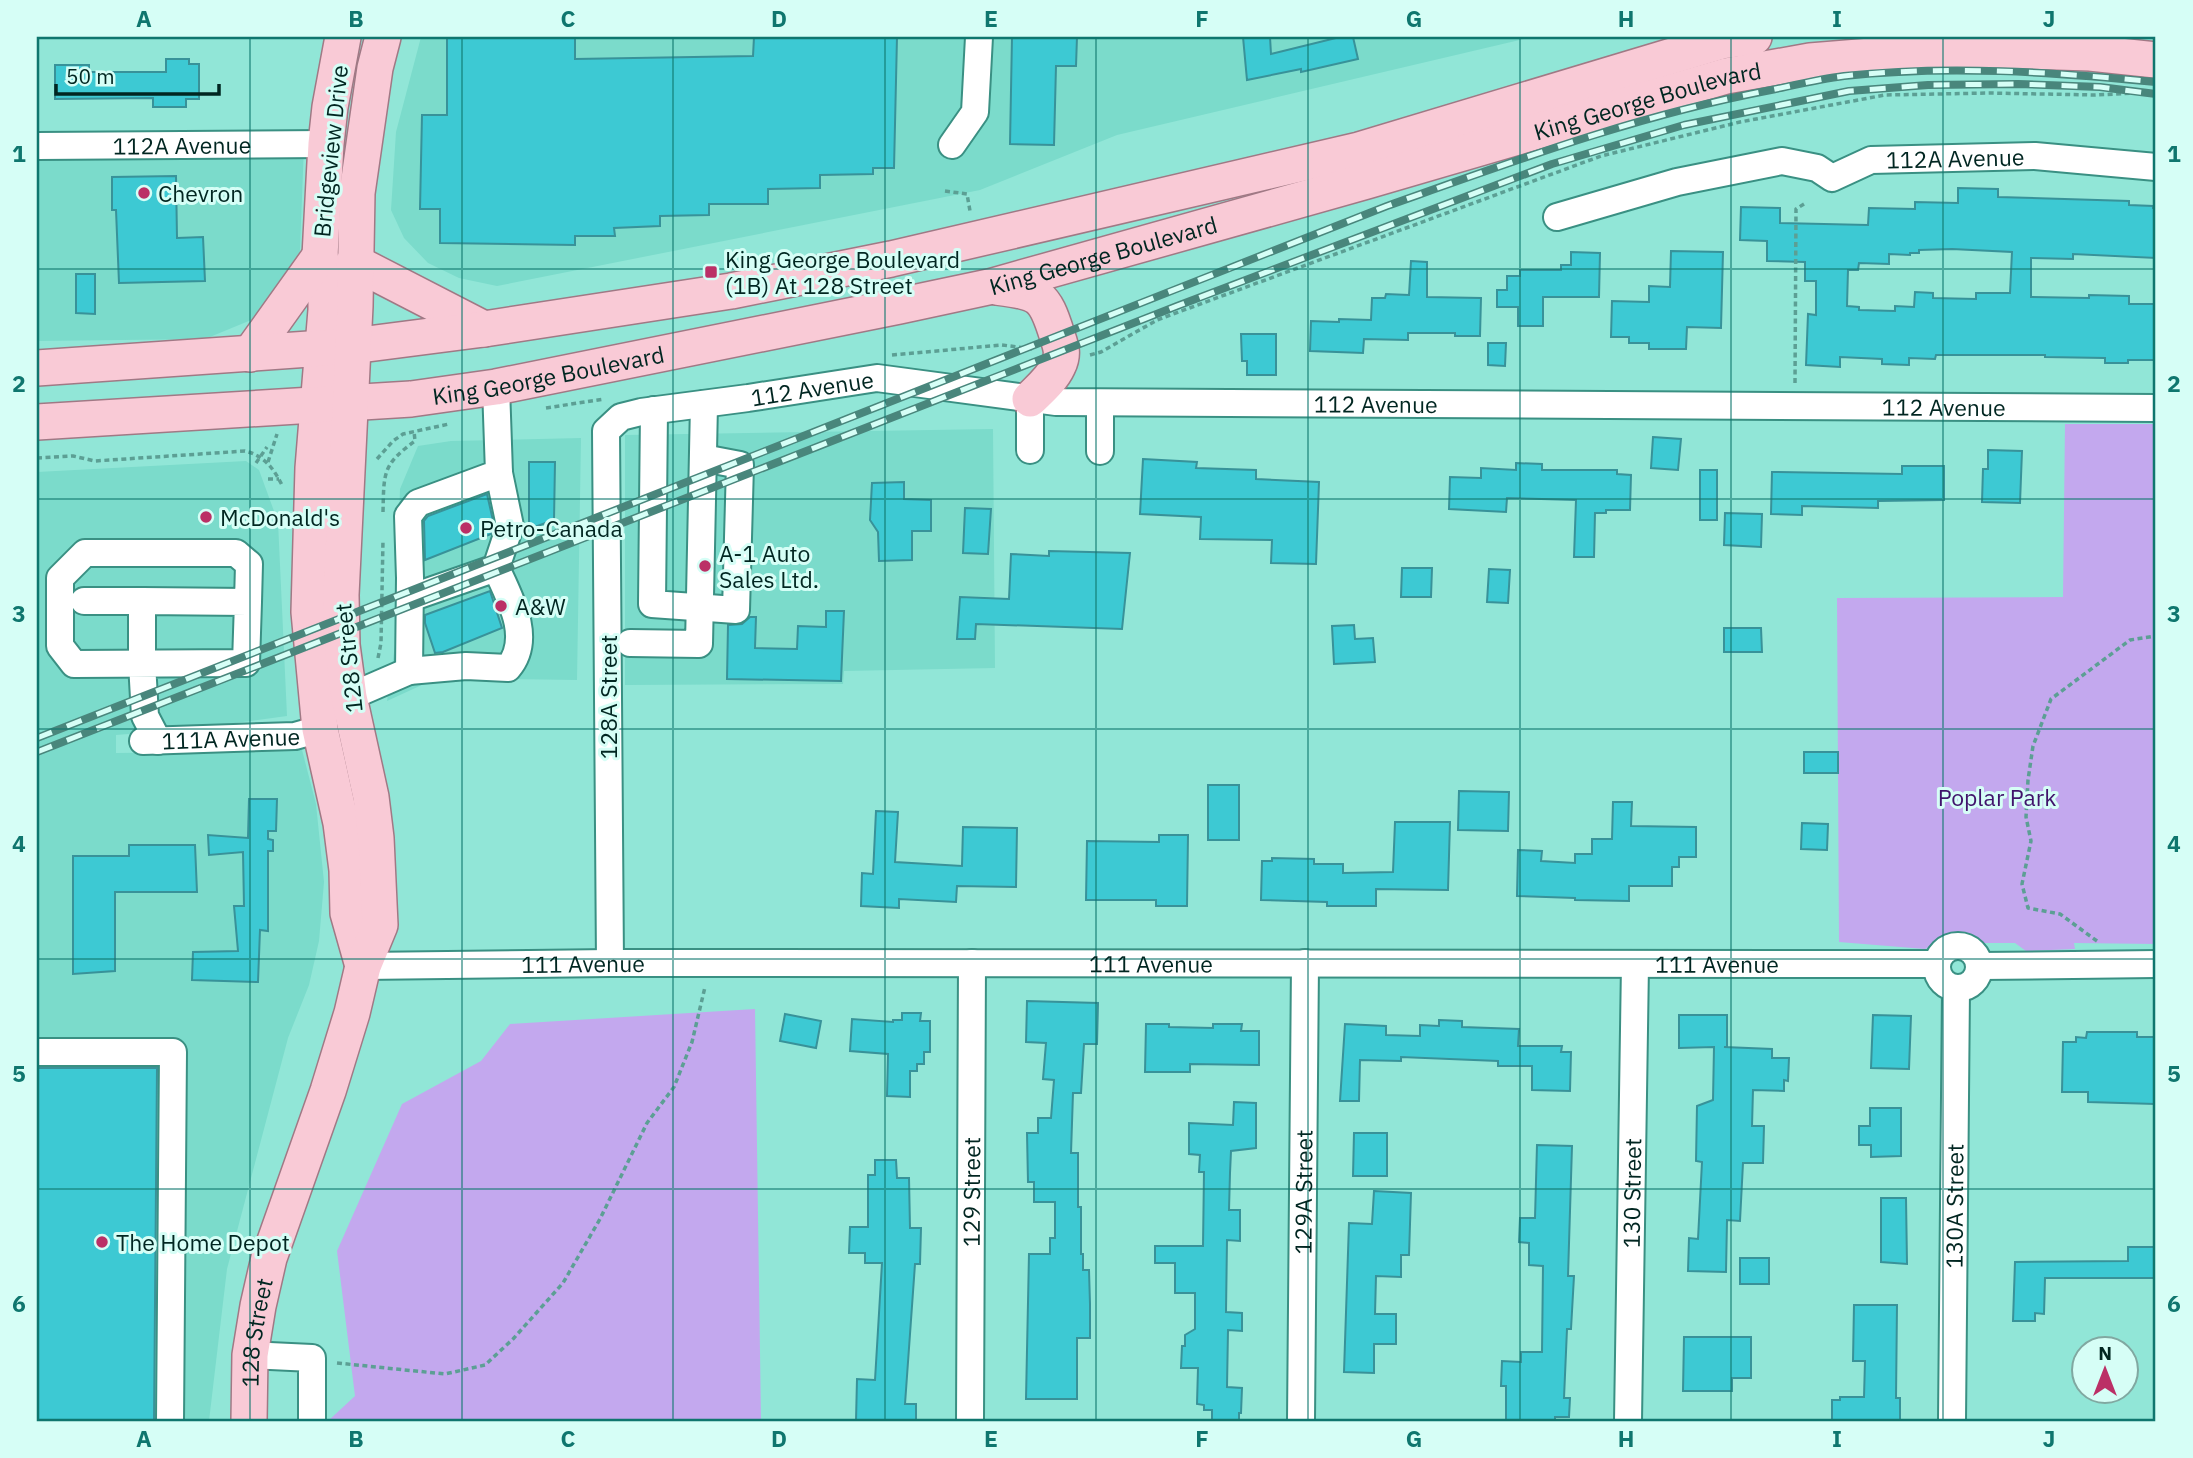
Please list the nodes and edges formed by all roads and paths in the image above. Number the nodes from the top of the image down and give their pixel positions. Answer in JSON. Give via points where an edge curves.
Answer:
{"nodes":[{"id":1,"x":343,"y":37,"type":"edge"},
{"id":2,"x":383,"y":37,"type":"edge"},
{"id":3,"x":979,"y":37,"type":"edge"},
{"id":4,"x":1754,"y":37,"type":"edge"},
{"id":5,"x":2156,"y":60,"type":"edge"},
{"id":6,"x":326,"y":145,"type":"junction"},
{"id":7,"x":952,"y":145,"type":"dead end"},
{"id":8,"x":37,"y":146,"type":"edge"},
{"id":9,"x":2156,"y":167,"type":"edge"},
{"id":10,"x":945,"y":191,"type":"dead end"},
{"id":11,"x":1804,"y":204,"type":"dead end"},
{"id":12,"x":971,"y":216,"type":"dead end"},
{"id":13,"x":1557,"y":217,"type":"dead end"},
{"id":14,"x":320,"y":256,"type":"junction"},
{"id":15,"x":354,"y":262,"type":"junction"},
{"id":16,"x":993,"y":286,"type":"junction"},
{"id":17,"x":484,"y":329,"type":"junction"},
{"id":18,"x":339,"y":347,"type":"junction"},
{"id":19,"x":250,"y":354,"type":"junction"},
{"id":20,"x":37,"y":368,"type":"edge"},
{"id":21,"x":1796,"y":386,"type":"dead end"},
{"id":22,"x":496,"y":387,"type":"junction"},
{"id":23,"x":1030,"y":399,"type":"junction"},
{"id":24,"x":1100,"y":403,"type":"junction"},
{"id":25,"x":705,"y":404,"type":"junction"},
{"id":26,"x":334,"y":405,"type":"junction"},
{"id":27,"x":2156,"y":408,"type":"edge"},
{"id":28,"x":654,"y":410,"type":"junction"},
{"id":29,"x":37,"y":422,"type":"edge"},
{"id":30,"x":453,"y":424,"type":"dead end"},
{"id":31,"x":606,"y":431,"type":"joint"},
{"id":32,"x":414,"y":432,"type":"junction"},
{"id":33,"x":267,"y":447,"type":"dead end"},
{"id":34,"x":274,"y":450,"type":"dead end"},
{"id":35,"x":1030,"y":450,"type":"dead end"},
{"id":36,"x":1100,"y":451,"type":"dead end"},
{"id":37,"x":260,"y":457,"type":"junction"},
{"id":38,"x":37,"y":458,"type":"edge"},
{"id":39,"x":703,"y":458,"type":"junction"},
{"id":40,"x":376,"y":459,"type":"dead end"},
{"id":41,"x":268,"y":462,"type":"junction"},
{"id":42,"x":256,"y":463,"type":"dead end"},
{"id":43,"x":276,"y":472,"type":"dead end"},
{"id":44,"x":499,"y":473,"type":"junction"},
{"id":45,"x":384,"y":477,"type":"dead end"},
{"id":46,"x":268,"y":479,"type":"dead end"},
{"id":47,"x":279,"y":479,"type":"dead end"},
{"id":48,"x":496,"y":568,"type":"junction"},
{"id":49,"x":410,"y":598,"type":"junction"},
{"id":50,"x":84,"y":601,"type":"dead end"},
{"id":51,"x":142,"y":601,"type":"junction"},
{"id":52,"x":248,"y":602,"type":"junction"},
{"id":53,"x":700,"y":607,"type":"junction"},
{"id":54,"x":2156,"y":636,"type":"edge"},
{"id":55,"x":630,"y":643,"type":"dead end"},
{"id":56,"x":142,"y":663,"type":"junction"},
{"id":57,"x":410,"y":671,"type":"junction"},
{"id":58,"x":349,"y":697,"type":"junction"},
{"id":59,"x":320,"y":729,"type":"junction"},
{"id":60,"x":2100,"y":944,"type":"dead end"},
{"id":61,"x":610,"y":963,"type":"junction"},
{"id":62,"x":972,"y":963,"type":"junction"},
{"id":63,"x":1305,"y":963,"type":"junction"},
{"id":64,"x":705,"y":964,"type":"junction"},
{"id":65,"x":1635,"y":964,"type":"junction"},
{"id":66,"x":1937,"y":964,"type":"junction"},
{"id":67,"x":2156,"y":964,"type":"edge"},
{"id":68,"x":363,"y":965,"type":"junction"},
{"id":69,"x":1980,"y":966,"type":"junction"},
{"id":70,"x":1956,"y":989,"type":"junction"},
{"id":71,"x":37,"y":1052,"type":"edge"},
{"id":72,"x":250,"y":1355,"type":"junction"},
{"id":73,"x":312,"y":1358,"type":"junction"},
{"id":74,"x":170,"y":1421,"type":"edge"},
{"id":75,"x":249,"y":1421,"type":"edge"},
{"id":76,"x":312,"y":1421,"type":"edge"},
{"id":77,"x":970,"y":1421,"type":"edge"},
{"id":78,"x":1301,"y":1421,"type":"edge"},
{"id":79,"x":1628,"y":1421,"type":"edge"},
{"id":80,"x":1952,"y":1421,"type":"edge"}],
"edges":[{"from":1,"to":6,"type":"main road","name":"Bridgeview Drive"},
{"from":2,"to":15,"type":"main road","name":"Bridgeview Drive","via":[[362,148]]},
{"from":3,"to":7,"type":"street","via":[[975,112]]},
{"from":4,"to":17,"type":"main road","name":"King George Boulevard","via":[[1722,41],[1359,150],[891,259],[731,291]]},
{"from":5,"to":16,"type":"main road","name":"King George Boulevard","via":[[1992,50],[1908,53],[1810,61],[1726,76]]},
{"from":6,"to":8,"type":"street","name":"112A Avenue"},
{"from":6,"to":14,"type":"main road","name":"Bridgeview Drive"},
{"from":9,"to":13,"type":"street","name":"112A Avenue","via":[[2035,156],[1871,160],[1832,177],[1817,168],[1782,161],[1677,182]]},
{"from":10,"to":12,"type":"path","via":[[967,194]]},
{"from":11,"to":21,"type":"path","via":[[1796,209]]},
{"from":14,"to":18,"type":"main road","name":"Bridgeview Drive"},
{"from":14,"to":19,"type":"main road"},
{"from":15,"to":17,"type":"main road"},
{"from":15,"to":18,"type":"main road","name":"Bridgeview Drive"},
{"from":16,"to":22,"type":"main road","name":"King George Boulevard"},
{"from":16,"to":23,"type":"main road","via":[[1037,295],[1049,307],[1063,353],[1057,368]]},
{"from":17,"to":18,"type":"main road","name":"King George Boulevard"},
{"from":18,"to":19,"type":"main road","name":"King George Boulevard"},
{"from":18,"to":26,"type":"main road","name":"128 Street"},
{"from":19,"to":20,"type":"main road","name":"King George Boulevard"},
{"from":22,"to":26,"type":"main road","name":"King George Boulevard"},
{"from":22,"to":44,"type":"street"},
{"from":23,"to":24,"type":"street","name":"112 Avenue"},
{"from":23,"to":25,"type":"street","name":"112 Avenue","via":[[877,378]]},
{"from":23,"to":35,"type":"street"},
{"from":24,"to":27,"type":"street","name":"112 Avenue"},
{"from":24,"to":36,"type":"street"},
{"from":25,"to":28,"type":"street","name":"112 Avenue"},
{"from":25,"to":39,"type":"street"},
{"from":26,"to":29,"type":"main road","name":"King George Boulevard"},
{"from":26,"to":58,"type":"main road","name":"128 Street","via":[[342,645]]},
{"from":26,"to":59,"type":"main road","name":"128 Street","via":[[313,468],[309,612]]},
{"from":28,"to":31,"type":"street","name":"112 Avenue","via":[[621,417]]},
{"from":28,"to":53,"type":"street","via":[[652,604]]},
{"from":30,"to":32,"type":"path"},
{"from":31,"to":61,"type":"street","name":"128A Street"},
{"from":32,"to":40,"type":"path","via":[[402,434]]},
{"from":32,"to":45,"type":"path","via":[[415,441],[395,455]]},
{"from":33,"to":37,"type":"path"},
{"from":34,"to":41,"type":"path"},
{"from":37,"to":38,"type":"path","via":[[234,450],[95,461],[73,456]]},
{"from":37,"to":41,"type":"path"},
{"from":37,"to":42,"type":"path"},
{"from":39,"to":53,"type":"street"},
{"from":39,"to":53,"type":"street","via":[[740,465],[736,610]]},
{"from":41,"to":43,"type":"path"},
{"from":44,"to":48,"type":"street","via":[[510,526]]},
{"from":44,"to":49,"type":"street","via":[[418,503],[408,516]]},
{"from":46,"to":47,"type":"path"},
{"from":48,"to":49,"type":"street"},
{"from":48,"to":57,"type":"street","via":[[516,610],[519,635],[516,658],[508,668]]},
{"from":49,"to":57,"type":"street"},
{"from":50,"to":51,"type":"street"},
{"from":51,"to":52,"type":"street"},
{"from":51,"to":56,"type":"street"},
{"from":52,"to":56,"type":"street","via":[[246,663]]},
{"from":52,"to":56,"type":"street","via":[[249,564],[236,553],[85,553],[60,578],[60,646],[74,664]]},
{"from":53,"to":55,"type":"street","via":[[699,645]]},
{"from":54,"to":60,"type":"path","via":[[2130,640],[2051,699],[2033,746],[2026,817],[2031,841],[2022,884],[2028,908],[2060,914]]},
{"from":56,"to":59,"type":"street","name":"111A Avenue","via":[[149,741],[295,736]]},
{"from":57,"to":58,"type":"street"},
{"from":58,"to":68,"type":"main road","name":"128 Street","via":[[376,838],[380,925]]},
{"from":59,"to":68,"type":"main road","name":"128 Street","via":[[341,823],[348,913]]},
{"from":61,"to":64,"type":"street","name":"111 Avenue"},
{"from":61,"to":68,"type":"street","name":"111 Avenue"},
{"from":62,"to":63,"type":"street","name":"111 Avenue"},
{"from":62,"to":64,"type":"street","name":"111 Avenue"},
{"from":62,"to":77,"type":"street","name":"129 Street"},
{"from":63,"to":65,"type":"street","name":"111 Avenue"},
{"from":63,"to":78,"type":"street","name":"129A Street"},
{"from":64,"to":73,"type":"path","via":[[705,994],[674,1087],[647,1123],[564,1283],[513,1339],[485,1365],[445,1374]]},
{"from":65,"to":66,"type":"street","name":"111 Avenue"},
{"from":65,"to":79,"type":"street","name":"130 Street"},
{"from":66,"to":69,"type":"street","via":[[1943,952],[1956,946],[1975,953]]},
{"from":66,"to":70,"type":"street","via":[[1939,978]]},
{"from":67,"to":69,"type":"street"},
{"from":68,"to":72,"type":"main road","name":"128 Street","via":[[328,1091],[272,1249]]},
{"from":69,"to":70,"type":"street","via":[[1971,985]]},
{"from":70,"to":80,"type":"street","name":"130A Street"},
{"from":71,"to":74,"type":"street","via":[[173,1052]]},
{"from":72,"to":73,"type":"street"},
{"from":72,"to":75,"type":"main road","name":"128 Street"},
{"from":73,"to":76,"type":"street"}]}
